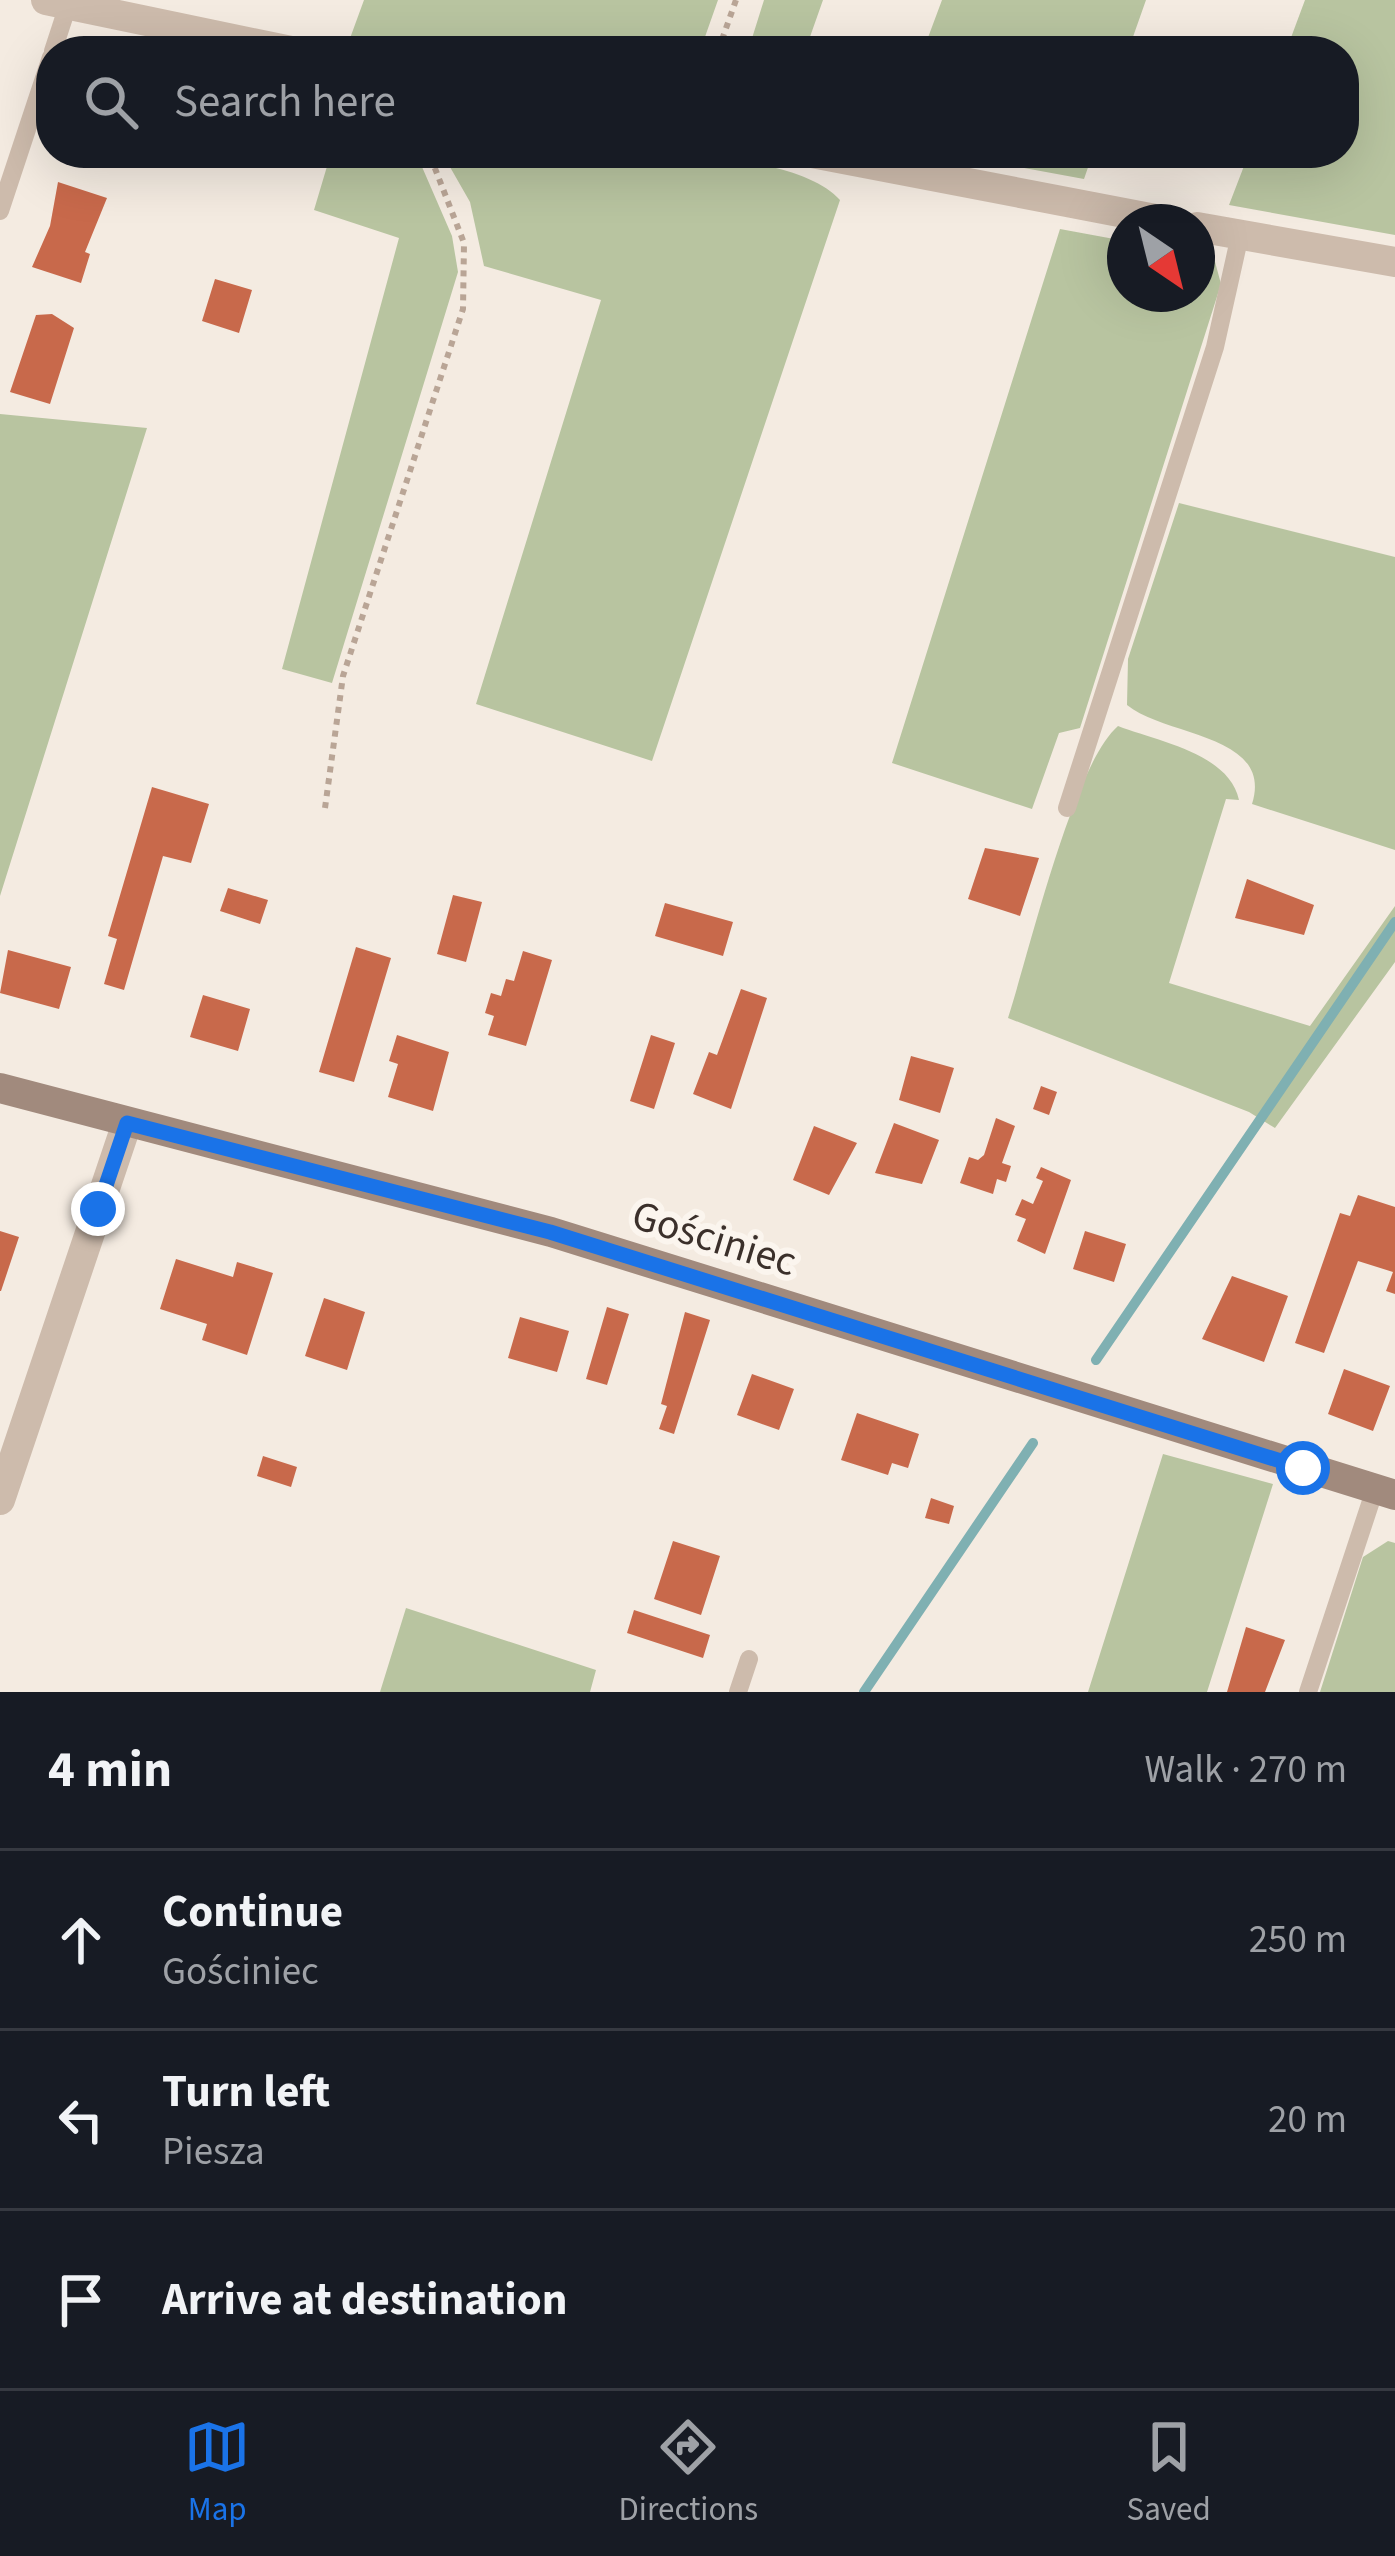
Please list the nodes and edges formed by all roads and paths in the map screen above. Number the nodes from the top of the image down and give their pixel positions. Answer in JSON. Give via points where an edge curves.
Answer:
{"nodes":[{"id":1,"x":736,"y":0,"type":"edge"},
{"id":2,"x":57,"y":2,"type":"edge"},
{"id":3,"x":54,"y":36,"type":"edge"},
{"id":4,"x":219,"y":36,"type":"edge"},
{"id":5,"x":723,"y":36,"type":"edge"},
{"id":6,"x":36,"y":103,"type":"edge"},
{"id":7,"x":435,"y":168,"type":"edge"},
{"id":8,"x":890,"y":168,"type":"edge"},
{"id":9,"x":1107,"y":210,"type":"edge"},
{"id":10,"x":0,"y":212,"type":"edge"},
{"id":11,"x":1215,"y":230,"type":"edge"},
{"id":12,"x":1240,"y":235,"type":"junction"},
{"id":13,"x":1395,"y":262,"type":"edge"},
{"id":14,"x":325,"y":808,"type":"dead end"},
{"id":15,"x":1067,"y":808,"type":"dead end"},
{"id":16,"x":0,"y":1088,"type":"edge"},
{"id":17,"x":127,"y":1123,"type":"junction"},
{"id":18,"x":1385,"y":1492,"type":"edge"},
{"id":19,"x":0,"y":1501,"type":"edge"},
{"id":20,"x":748,"y":1659,"type":"dead end"},
{"id":21,"x":738,"y":1692,"type":"edge"},
{"id":22,"x":1308,"y":1692,"type":"edge"}],
"edges":[{"from":1,"to":5,"type":"path"},
{"from":2,"to":3,"type":"lane"},
{"from":2,"to":4,"type":"street"},
{"from":6,"to":10,"type":"lane"},
{"from":7,"to":14,"type":"path","via":[[464,243],[463,309],[344,676]]},
{"from":8,"to":9,"type":"street"},
{"from":11,"to":12,"type":"street"},
{"from":12,"to":13,"type":"street"},
{"from":12,"to":15,"type":"lane","via":[[1215,347]]},
{"from":16,"to":17,"type":"street","name":"Gościniec"},
{"from":17,"to":18,"type":"street","name":"Gościniec","via":[[550,1232]]},
{"from":17,"to":19,"type":"street"},
{"from":18,"to":22,"type":"lane"},
{"from":20,"to":21,"type":"lane"}]}
